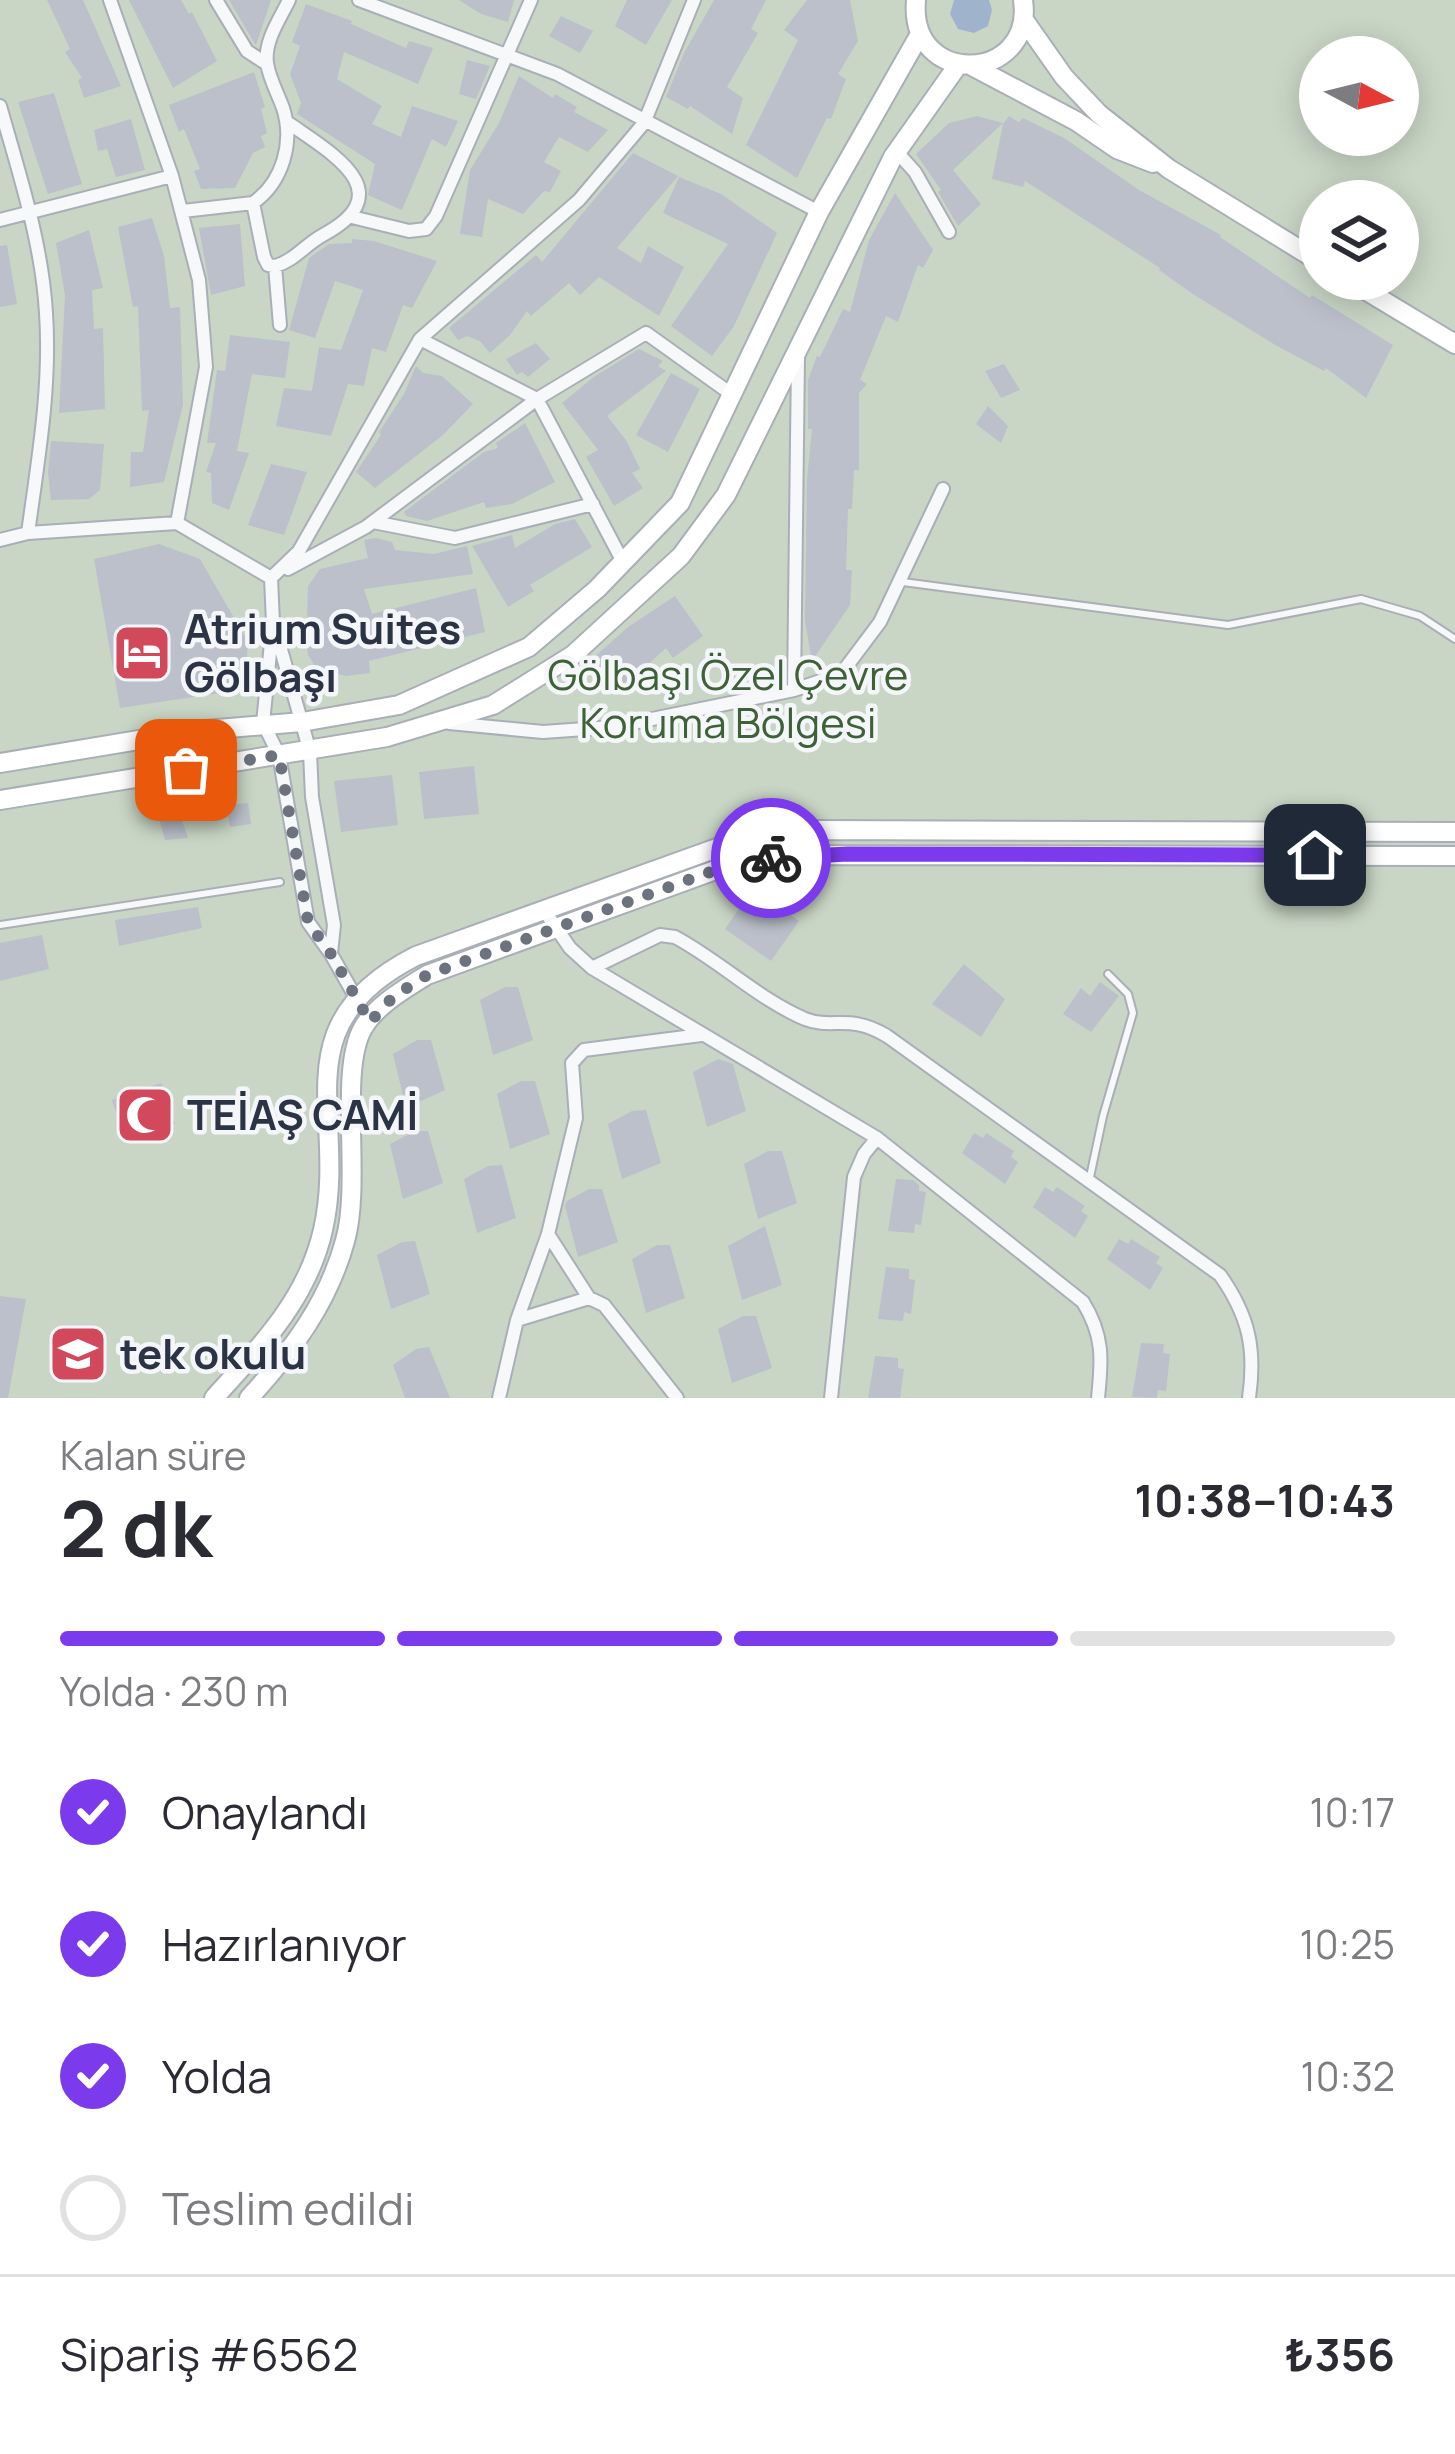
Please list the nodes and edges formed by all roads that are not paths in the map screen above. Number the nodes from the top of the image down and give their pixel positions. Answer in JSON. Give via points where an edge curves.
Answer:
{"nodes":[{"id":1,"x":110,"y":0,"type":"edge"},
{"id":2,"x":216,"y":0,"type":"edge"},
{"id":3,"x":289,"y":0,"type":"edge"},
{"id":4,"x":359,"y":0,"type":"edge"},
{"id":5,"x":531,"y":0,"type":"edge"},
{"id":6,"x":694,"y":0,"type":"edge"},
{"id":7,"x":911,"y":5,"type":"edge"},
{"id":8,"x":1026,"y":7,"type":"edge"},
{"id":9,"x":920,"y":34,"type":"junction"},
{"id":10,"x":508,"y":57,"type":"junction"},
{"id":11,"x":267,"y":64,"type":"junction"},
{"id":12,"x":965,"y":65,"type":"junction"},
{"id":13,"x":0,"y":106,"type":"edge"},
{"id":14,"x":286,"y":122,"type":"junction"},
{"id":15,"x":644,"y":123,"type":"junction"},
{"id":16,"x":897,"y":152,"type":"junction"},
{"id":17,"x":1168,"y":169,"type":"junction"},
{"id":18,"x":172,"y":176,"type":"junction"},
{"id":19,"x":254,"y":203,"type":"junction"},
{"id":20,"x":29,"y":211,"type":"junction"},
{"id":21,"x":183,"y":211,"type":"junction"},
{"id":22,"x":819,"y":212,"type":"junction"},
{"id":23,"x":352,"y":217,"type":"junction"},
{"id":24,"x":0,"y":220,"type":"edge"},
{"id":25,"x":950,"y":232,"type":"dead end"},
{"id":26,"x":1299,"y":249,"type":"edge"},
{"id":27,"x":275,"y":266,"type":"junction"},
{"id":28,"x":1382,"y":300,"type":"edge"},
{"id":29,"x":280,"y":325,"type":"dead end"},
{"id":30,"x":420,"y":340,"type":"junction"},
{"id":31,"x":1455,"y":344,"type":"edge"},
{"id":32,"x":799,"y":352,"type":"junction"},
{"id":33,"x":734,"y":397,"type":"junction"},
{"id":34,"x":537,"y":399,"type":"junction"},
{"id":35,"x":943,"y":490,"type":"dead end"},
{"id":36,"x":593,"y":504,"type":"junction"},
{"id":37,"x":373,"y":522,"type":"junction"},
{"id":38,"x":177,"y":523,"type":"junction"},
{"id":39,"x":28,"y":533,"type":"junction"},
{"id":40,"x":0,"y":540,"type":"edge"},
{"id":41,"x":623,"y":562,"type":"junction"},
{"id":42,"x":271,"y":578,"type":"junction"},
{"id":43,"x":899,"y":581,"type":"junction"},
{"id":44,"x":273,"y":623,"type":"junction"},
{"id":45,"x":1455,"y":639,"type":"edge"},
{"id":46,"x":794,"y":690,"type":"junction"},
{"id":47,"x":302,"y":722,"type":"junction"},
{"id":48,"x":436,"y":722,"type":"junction"},
{"id":49,"x":263,"y":723,"type":"junction"},
{"id":50,"x":310,"y":752,"type":"junction"},
{"id":51,"x":279,"y":755,"type":"junction"},
{"id":52,"x":0,"y":763,"type":"edge"},
{"id":53,"x":0,"y":800,"type":"edge"},
{"id":54,"x":1455,"y":832,"type":"edge"},
{"id":55,"x":1455,"y":856,"type":"edge"},
{"id":56,"x":280,"y":882,"type":"dead end"},
{"id":57,"x":544,"y":910,"type":"junction"},
{"id":58,"x":0,"y":925,"type":"edge"},
{"id":59,"x":555,"y":928,"type":"junction"},
{"id":60,"x":331,"y":954,"type":"junction"},
{"id":61,"x":592,"y":968,"type":"junction"},
{"id":62,"x":1108,"y":974,"type":"dead end"},
{"id":63,"x":357,"y":1000,"type":"junction"},
{"id":64,"x":370,"y":1022,"type":"junction"},
{"id":65,"x":704,"y":1035,"type":"junction"},
{"id":66,"x":877,"y":1138,"type":"junction"},
{"id":67,"x":1089,"y":1181,"type":"junction"},
{"id":68,"x":548,"y":1234,"type":"junction"},
{"id":69,"x":589,"y":1298,"type":"junction"},
{"id":70,"x":517,"y":1320,"type":"junction"},
{"id":71,"x":214,"y":1398,"type":"edge"},
{"id":72,"x":249,"y":1398,"type":"edge"},
{"id":73,"x":499,"y":1398,"type":"edge"},
{"id":74,"x":676,"y":1398,"type":"edge"},
{"id":75,"x":831,"y":1398,"type":"edge"},
{"id":76,"x":1098,"y":1398,"type":"edge"},
{"id":77,"x":1249,"y":1398,"type":"edge"}],
"edges":[{"from":1,"to":18,"type":"street"},
{"from":2,"to":11,"type":"street","via":[[247,51]]},
{"from":3,"to":11,"type":"street","via":[[268,42]]},
{"from":4,"to":10,"type":"street"},
{"from":5,"to":10,"type":"street"},
{"from":6,"to":15,"type":"street"},
{"from":7,"to":9,"type":"street"},
{"from":8,"to":12,"type":"street","via":[[1011,46]]},
{"from":8,"to":17,"type":"street","via":[[1083,99]]},
{"from":9,"to":12,"type":"street","via":[[943,58]]},
{"from":9,"to":22,"type":"street"},
{"from":10,"to":15,"type":"street"},
{"from":10,"to":23,"type":"street","via":[[426,229]]},
{"from":11,"to":14,"type":"street"},
{"from":12,"to":16,"type":"street"},
{"from":12,"to":17,"type":"street"},
{"from":13,"to":20,"type":"street"},
{"from":14,"to":19,"type":"street","via":[[282,166]]},
{"from":14,"to":23,"type":"street","via":[[352,172],[360,202]]},
{"from":15,"to":22,"type":"street"},
{"from":15,"to":30,"type":"street","via":[[579,200]]},
{"from":16,"to":25,"type":"street"},
{"from":16,"to":32,"type":"street"},
{"from":17,"to":26,"type":"street"},
{"from":18,"to":20,"type":"street"},
{"from":18,"to":21,"type":"street"},
{"from":19,"to":21,"type":"street"},
{"from":19,"to":27,"type":"street","via":[[264,257]]},
{"from":20,"to":24,"type":"street"},
{"from":20,"to":39,"type":"street","via":[[46,310],[46,405]]},
{"from":21,"to":38,"type":"street","via":[[206,367]]},
{"from":22,"to":33,"type":"street"},
{"from":23,"to":27,"type":"street"},
{"from":27,"to":29,"type":"street"},
{"from":28,"to":31,"type":"street"},
{"from":30,"to":34,"type":"street"},
{"from":30,"to":42,"type":"street","via":[[298,551]]},
{"from":32,"to":46,"type":"street"},
{"from":32,"to":48,"type":"street","via":[[726,495],[681,556],[573,656],[494,704]]},
{"from":33,"to":34,"type":"street","via":[[646,333]]},
{"from":33,"to":41,"type":"street","via":[[680,503]]},
{"from":34,"to":36,"type":"street"},
{"from":34,"to":37,"type":"street"},
{"from":35,"to":43,"type":"street"},
{"from":36,"to":37,"type":"street","via":[[455,538]]},
{"from":36,"to":41,"type":"street"},
{"from":37,"to":42,"type":"street"},
{"from":38,"to":39,"type":"street"},
{"from":38,"to":42,"type":"street"},
{"from":39,"to":40,"type":"street"},
{"from":41,"to":47,"type":"street","via":[[529,647],[399,705]]},
{"from":42,"to":44,"type":"street"},
{"from":43,"to":45,"type":"lane","via":[[1228,625],[1361,598],[1420,616]]},
{"from":43,"to":46,"type":"street","via":[[841,674]]},
{"from":44,"to":47,"type":"street"},
{"from":44,"to":49,"type":"street"},
{"from":46,"to":48,"type":"street","via":[[613,727],[543,732]]},
{"from":47,"to":49,"type":"street"},
{"from":47,"to":50,"type":"street"},
{"from":48,"to":50,"type":"street"},
{"from":49,"to":51,"type":"street"},
{"from":49,"to":52,"type":"street"},
{"from":50,"to":51,"type":"street"},
{"from":50,"to":60,"type":"street"},
{"from":51,"to":53,"type":"street"},
{"from":51,"to":60,"type":"street","via":[[308,922]]},
{"from":54,"to":57,"type":"street","via":[[814,830],[742,839]]},
{"from":55,"to":59,"type":"street","via":[[784,855],[732,864]]},
{"from":56,"to":58,"type":"lane"},
{"from":57,"to":59,"type":"street"},
{"from":57,"to":63,"type":"street","via":[[416,956],[381,974]]},
{"from":59,"to":61,"type":"street"},
{"from":59,"to":64,"type":"street","via":[[427,975]]},
{"from":60,"to":63,"type":"street"},
{"from":61,"to":65,"type":"street"},
{"from":61,"to":67,"type":"street","via":[[660,935],[675,937],[812,1022],[869,1024]]},
{"from":62,"to":67,"type":"lane","via":[[1128,994],[1133,1013]]},
{"from":63,"to":64,"type":"street"},
{"from":63,"to":71,"type":"street","via":[[330,1047],[330,1172],[317,1247],[278,1327]]},
{"from":64,"to":72,"type":"street","via":[[351,1069],[354,1189],[346,1240],[320,1306]]},
{"from":65,"to":66,"type":"street"},
{"from":65,"to":68,"type":"street","via":[[584,1050],[572,1063],[576,1118]]},
{"from":66,"to":75,"type":"street","via":[[854,1177]]},
{"from":66,"to":76,"type":"street","via":[[1083,1302],[1103,1353]]},
{"from":67,"to":77,"type":"street","via":[[1220,1275],[1252,1339]]},
{"from":68,"to":69,"type":"street"},
{"from":68,"to":70,"type":"street"},
{"from":69,"to":70,"type":"street"},
{"from":69,"to":74,"type":"street","via":[[604,1305]]},
{"from":70,"to":73,"type":"street"}]}
